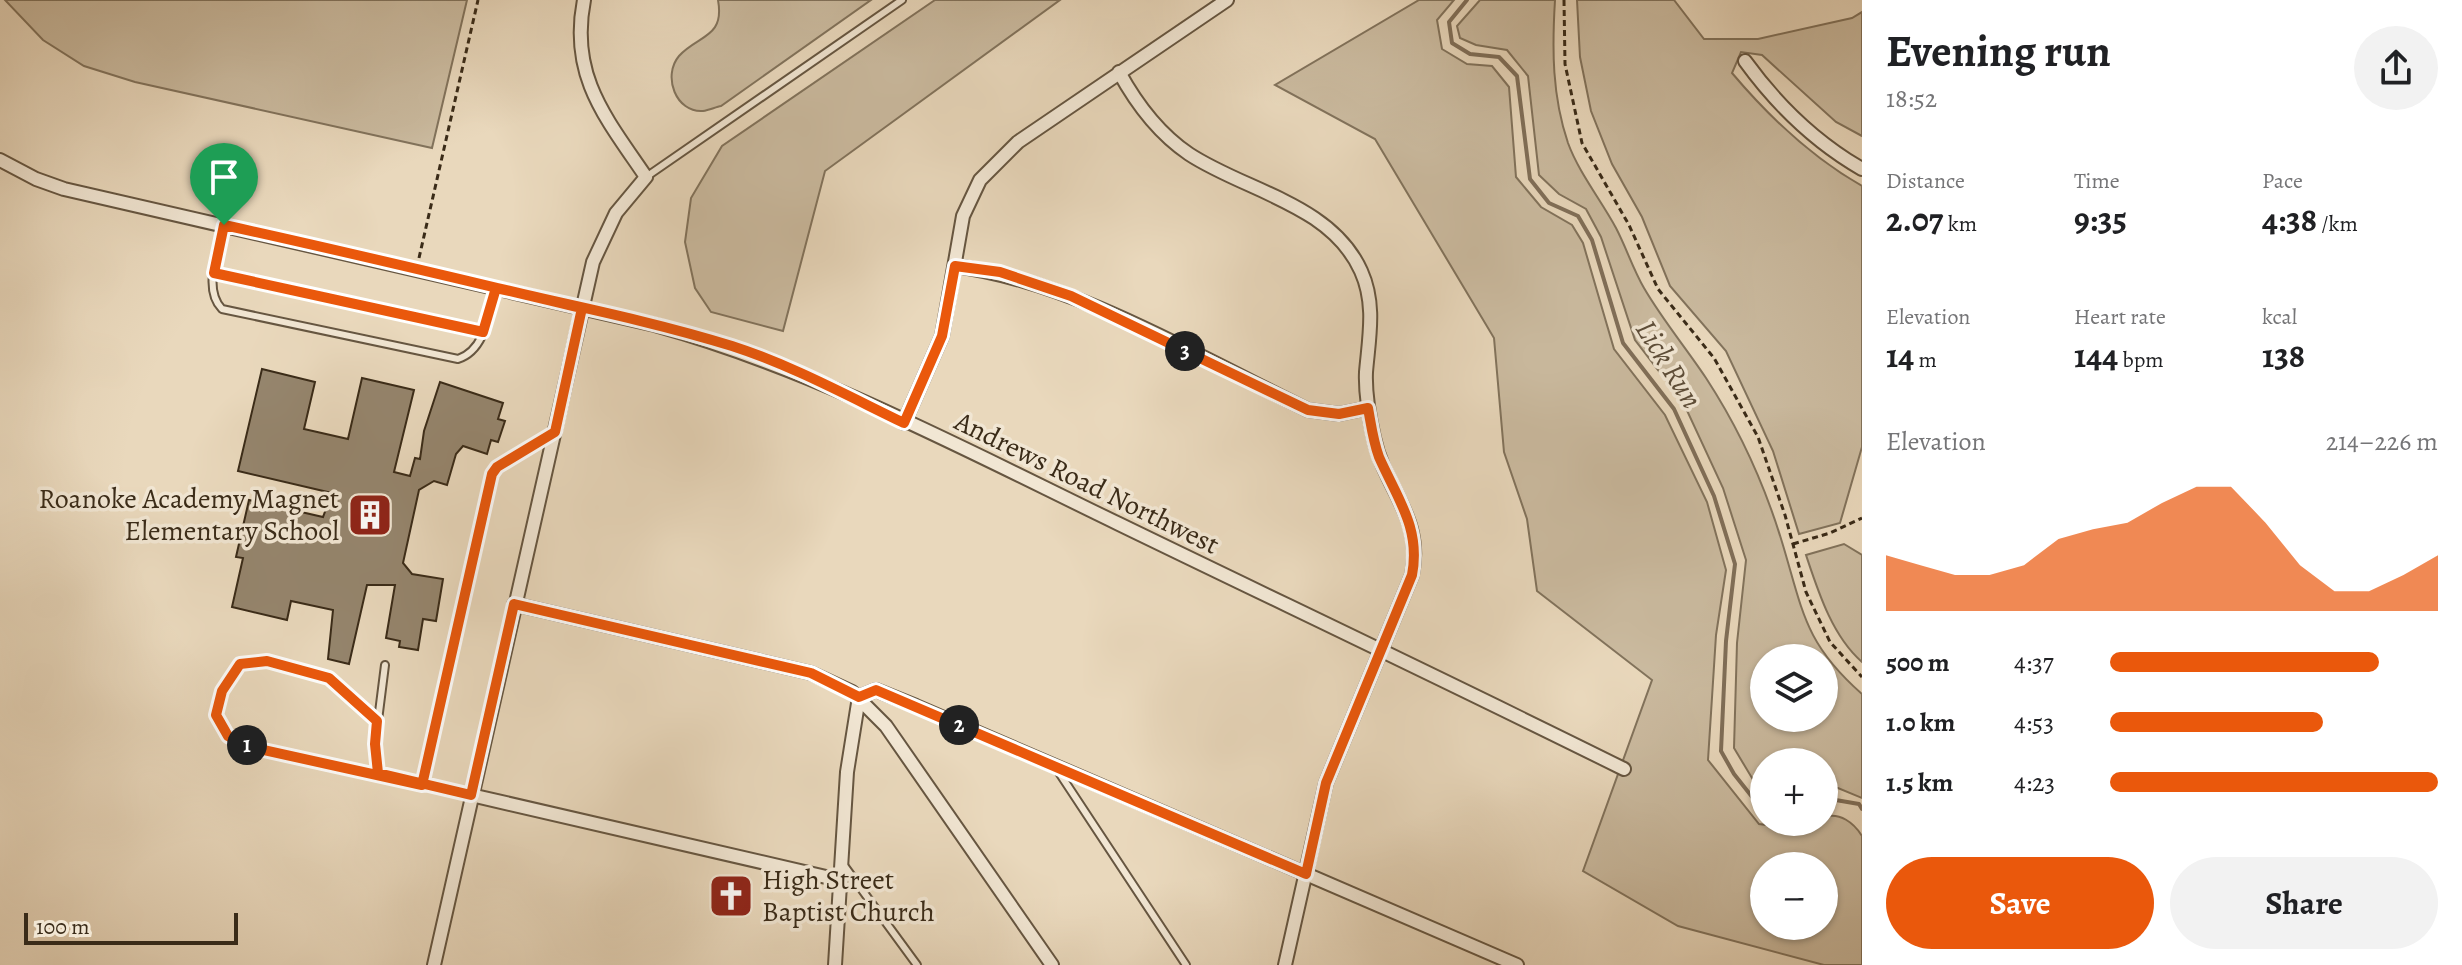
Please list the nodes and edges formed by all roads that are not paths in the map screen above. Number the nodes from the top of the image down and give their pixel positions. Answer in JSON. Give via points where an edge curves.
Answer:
{"nodes":[{"id":1,"x":584,"y":0,"type":"edge"},
{"id":2,"x":902,"y":0,"type":"edge"},
{"id":3,"x":1227,"y":0,"type":"edge"},
{"id":4,"x":1745,"y":61,"type":"dead end"},
{"id":5,"x":1119,"y":72,"type":"junction"},
{"id":6,"x":0,"y":160,"type":"edge"},
{"id":7,"x":6,"y":169,"type":"edge"},
{"id":8,"x":1862,"y":169,"type":"edge"},
{"id":9,"x":646,"y":177,"type":"junction"},
{"id":10,"x":224,"y":225,"type":"junction"},
{"id":11,"x":955,"y":266,"type":"junction"},
{"id":12,"x":214,"y":273,"type":"junction"},
{"id":13,"x":496,"y":288,"type":"junction"},
{"id":14,"x":582,"y":308,"type":"junction"},
{"id":15,"x":483,"y":332,"type":"junction"},
{"id":16,"x":1368,"y":408,"type":"junction"},
{"id":17,"x":904,"y":423,"type":"junction"},
{"id":18,"x":555,"y":432,"type":"junction"},
{"id":19,"x":514,"y":604,"type":"junction"},
{"id":20,"x":1380,"y":651,"type":"junction"},
{"id":21,"x":385,"y":665,"type":"dead end"},
{"id":22,"x":859,"y":697,"type":"junction"},
{"id":23,"x":377,"y":721,"type":"junction"},
{"id":24,"x":1054,"y":765,"type":"junction"},
{"id":25,"x":1624,"y":769,"type":"dead end"},
{"id":26,"x":378,"y":773,"type":"junction"},
{"id":27,"x":422,"y":785,"type":"junction"},
{"id":28,"x":471,"y":795,"type":"junction"},
{"id":29,"x":841,"y":861,"type":"junction"},
{"id":30,"x":1306,"y":874,"type":"junction"},
{"id":31,"x":839,"y":880,"type":"junction"},
{"id":32,"x":434,"y":965,"type":"edge"},
{"id":33,"x":835,"y":965,"type":"edge"},
{"id":34,"x":917,"y":965,"type":"edge"},
{"id":35,"x":1052,"y":965,"type":"edge"},
{"id":36,"x":1186,"y":965,"type":"edge"},
{"id":37,"x":1285,"y":965,"type":"edge"},
{"id":38,"x":1517,"y":965,"type":"edge"}],
"edges":[{"from":1,"to":9,"type":"street","via":[[579,32],[582,67],[605,116]]},
{"from":2,"to":9,"type":"lane"},
{"from":3,"to":5,"type":"street"},
{"from":4,"to":8,"type":"street","via":[[1783,109]]},
{"from":5,"to":11,"type":"street","via":[[994,162],[963,216]]},
{"from":5,"to":16,"type":"street","via":[[1133,99],[1169,138],[1220,172],[1307,214],[1352,253],[1371,313]]},
{"from":6,"to":7,"type":"street","name":"Andrews Road Northwest"},
{"from":7,"to":10,"type":"street","name":"Andrews Road Northwest","via":[[64,189]]},
{"from":9,"to":14,"type":"street","via":[[603,236]]},
{"from":10,"to":12,"type":"lane"},
{"from":10,"to":13,"type":"street","name":"Andrews Road Northwest"},
{"from":11,"to":16,"type":"street","via":[[1000,272],[1071,296],[1308,410],[1339,414]]},
{"from":11,"to":17,"type":"street","via":[[942,336]]},
{"from":12,"to":15,"type":"lane"},
{"from":12,"to":15,"type":"lane","via":[[217,304],[237,312],[449,359],[467,356]]},
{"from":13,"to":14,"type":"street","name":"Andrews Road Northwest"},
{"from":13,"to":15,"type":"lane"},
{"from":14,"to":17,"type":"street","name":"Andrews Road Northwest","via":[[734,347]]},
{"from":14,"to":18,"type":"street"},
{"from":16,"to":20,"type":"street","via":[[1378,454],[1415,537],[1412,575]]},
{"from":17,"to":20,"type":"street","name":"Andrews Road Northwest"},
{"from":18,"to":19,"type":"street"},
{"from":18,"to":27,"type":"lane","via":[[492,474]]},
{"from":19,"to":22,"type":"street","via":[[811,673]]},
{"from":19,"to":28,"type":"street"},
{"from":20,"to":25,"type":"street","name":"Andrews Road Northwest"},
{"from":20,"to":30,"type":"street","via":[[1326,783]]},
{"from":21,"to":23,"type":"lane"},
{"from":22,"to":24,"type":"street","via":[[876,690]]},
{"from":22,"to":29,"type":"street","via":[[850,742]]},
{"from":22,"to":35,"type":"street","via":[[886,726]]},
{"from":23,"to":26,"type":"lane"},
{"from":23,"to":26,"type":"lane","via":[[329,678],[267,661],[240,664],[222,691],[216,715],[228,736],[250,747]]},
{"from":24,"to":30,"type":"street"},
{"from":24,"to":36,"type":"lane"},
{"from":26,"to":27,"type":"lane"},
{"from":27,"to":28,"type":"lane"},
{"from":28,"to":31,"type":"street"},
{"from":28,"to":32,"type":"street"},
{"from":29,"to":31,"type":"street"},
{"from":29,"to":34,"type":"lane"},
{"from":30,"to":37,"type":"street"},
{"from":30,"to":38,"type":"street"},
{"from":31,"to":33,"type":"street"}]}
